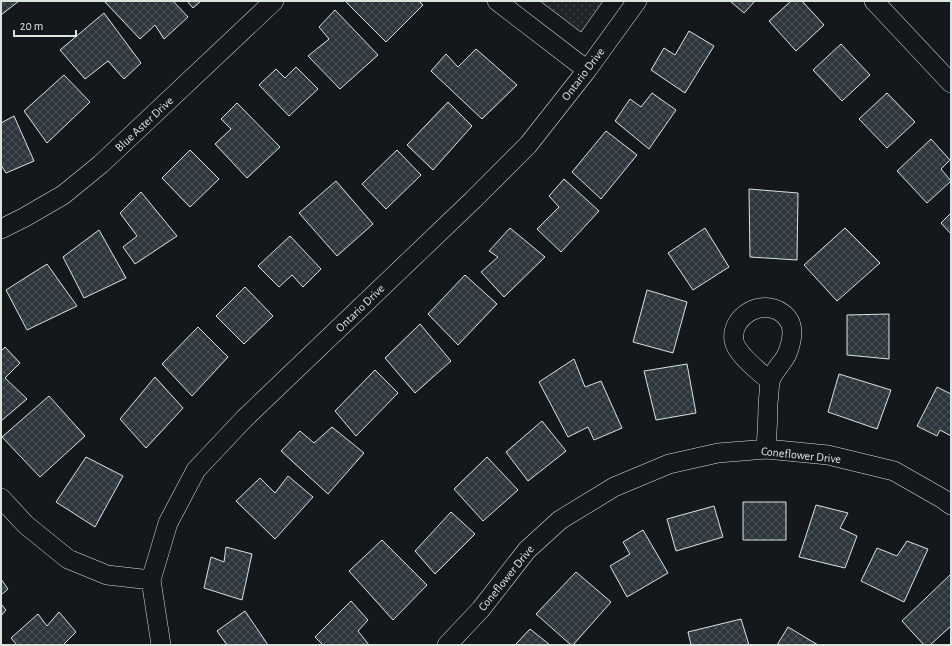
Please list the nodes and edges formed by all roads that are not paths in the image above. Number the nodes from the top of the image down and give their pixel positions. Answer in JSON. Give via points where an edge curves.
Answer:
{"nodes":[{"id":1,"x":274,"y":1,"type":"edge"},
{"id":2,"x":497,"y":1,"type":"edge"},
{"id":3,"x":638,"y":1,"type":"edge"},
{"id":4,"x":874,"y":1,"type":"edge"},
{"id":5,"x":587,"y":70,"type":"junction"},
{"id":6,"x":951,"y":83,"type":"edge"},
{"id":7,"x":1,"y":230,"type":"edge"},
{"id":8,"x":770,"y":381,"type":"dead end"},
{"id":9,"x":766,"y":449,"type":"junction"},
{"id":10,"x":1,"y":498,"type":"edge"},
{"id":11,"x":951,"y":505,"type":"edge"},
{"id":12,"x":151,"y":580,"type":"junction"},
{"id":13,"x":161,"y":645,"type":"edge"},
{"id":14,"x":447,"y":645,"type":"edge"}],
"edges":[{"from":1,"to":7,"type":"street","name":"Blue Aster Drive","via":[[101,164],[63,195]]},
{"from":2,"to":5,"type":"street"},
{"from":3,"to":5,"type":"street","name":"Ontario Drive"},
{"from":4,"to":6,"type":"street"},
{"from":5,"to":12,"type":"street","name":"Ontario Drive","via":[[528,145],[245,418],[196,470],[168,523]]},
{"from":8,"to":9,"type":"street"},
{"from":9,"to":11,"type":"street","name":"Coneflower Drive","via":[[828,455],[894,471]]},
{"from":9,"to":14,"type":"street","name":"Coneflower Drive","via":[[718,453],[668,464],[614,487],[560,520],[527,550],[481,609]]},
{"from":10,"to":12,"type":"street","via":[[26,525],[68,559],[107,575]]},
{"from":12,"to":13,"type":"street","name":"Ontario Drive"}]}
